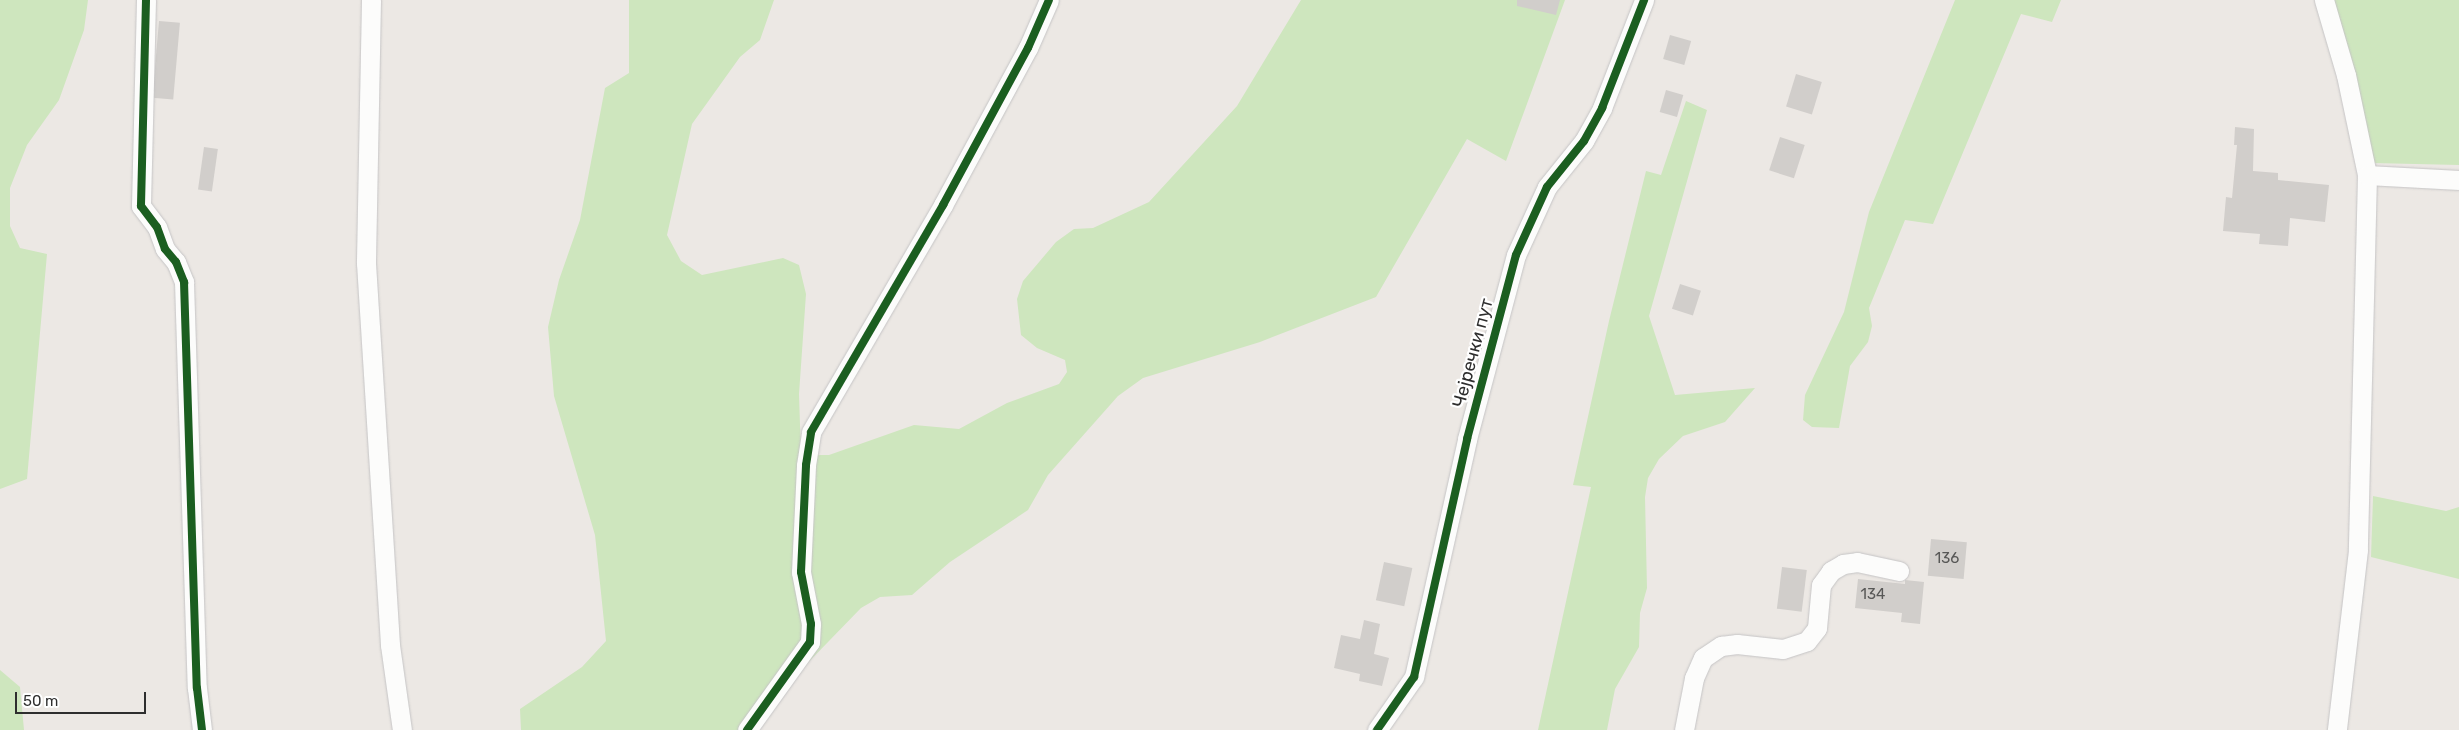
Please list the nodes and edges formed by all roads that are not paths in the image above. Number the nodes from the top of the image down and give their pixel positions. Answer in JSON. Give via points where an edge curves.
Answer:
{"nodes":[{"id":1,"x":146,"y":0,"type":"edge"},
{"id":2,"x":371,"y":0,"type":"edge"},
{"id":3,"x":1049,"y":0,"type":"edge"},
{"id":4,"x":1644,"y":0,"type":"edge"},
{"id":5,"x":2324,"y":0,"type":"edge"},
{"id":6,"x":2367,"y":176,"type":"junction"},
{"id":7,"x":2459,"y":180,"type":"edge"},
{"id":8,"x":1899,"y":571,"type":"dead end"},
{"id":9,"x":202,"y":730,"type":"edge"},
{"id":10,"x":402,"y":730,"type":"edge"},
{"id":11,"x":747,"y":730,"type":"edge"},
{"id":12,"x":1377,"y":730,"type":"edge"},
{"id":13,"x":1684,"y":730,"type":"edge"},
{"id":14,"x":2337,"y":730,"type":"edge"}],
"edges":[{"from":1,"to":9,"type":"street","via":[[141,206],[157,227],[165,249],[176,262],[184,282],[197,688]]},
{"from":2,"to":10,"type":"street","via":[[366,272],[380,446],[390,645]]},
{"from":3,"to":11,"type":"street","via":[[1028,48],[943,205],[811,432],[806,465],[801,572],[812,624],[811,636]]},
{"from":4,"to":12,"type":"street","name":"Чејречки пут","via":[[1602,108],[1584,141],[1547,186],[1516,255],[1466,439],[1414,677]]},
{"from":5,"to":6,"type":"street","via":[[2346,76]]},
{"from":6,"to":7,"type":"street"},
{"from":6,"to":14,"type":"street","via":[[2358,550]]},
{"from":8,"to":13,"type":"street","via":[[1857,562],[1843,564],[1831,571],[1821,584],[1817,628],[1808,641],[1783,648],[1737,644],[1721,646],[1703,658],[1694,678]]}]}
